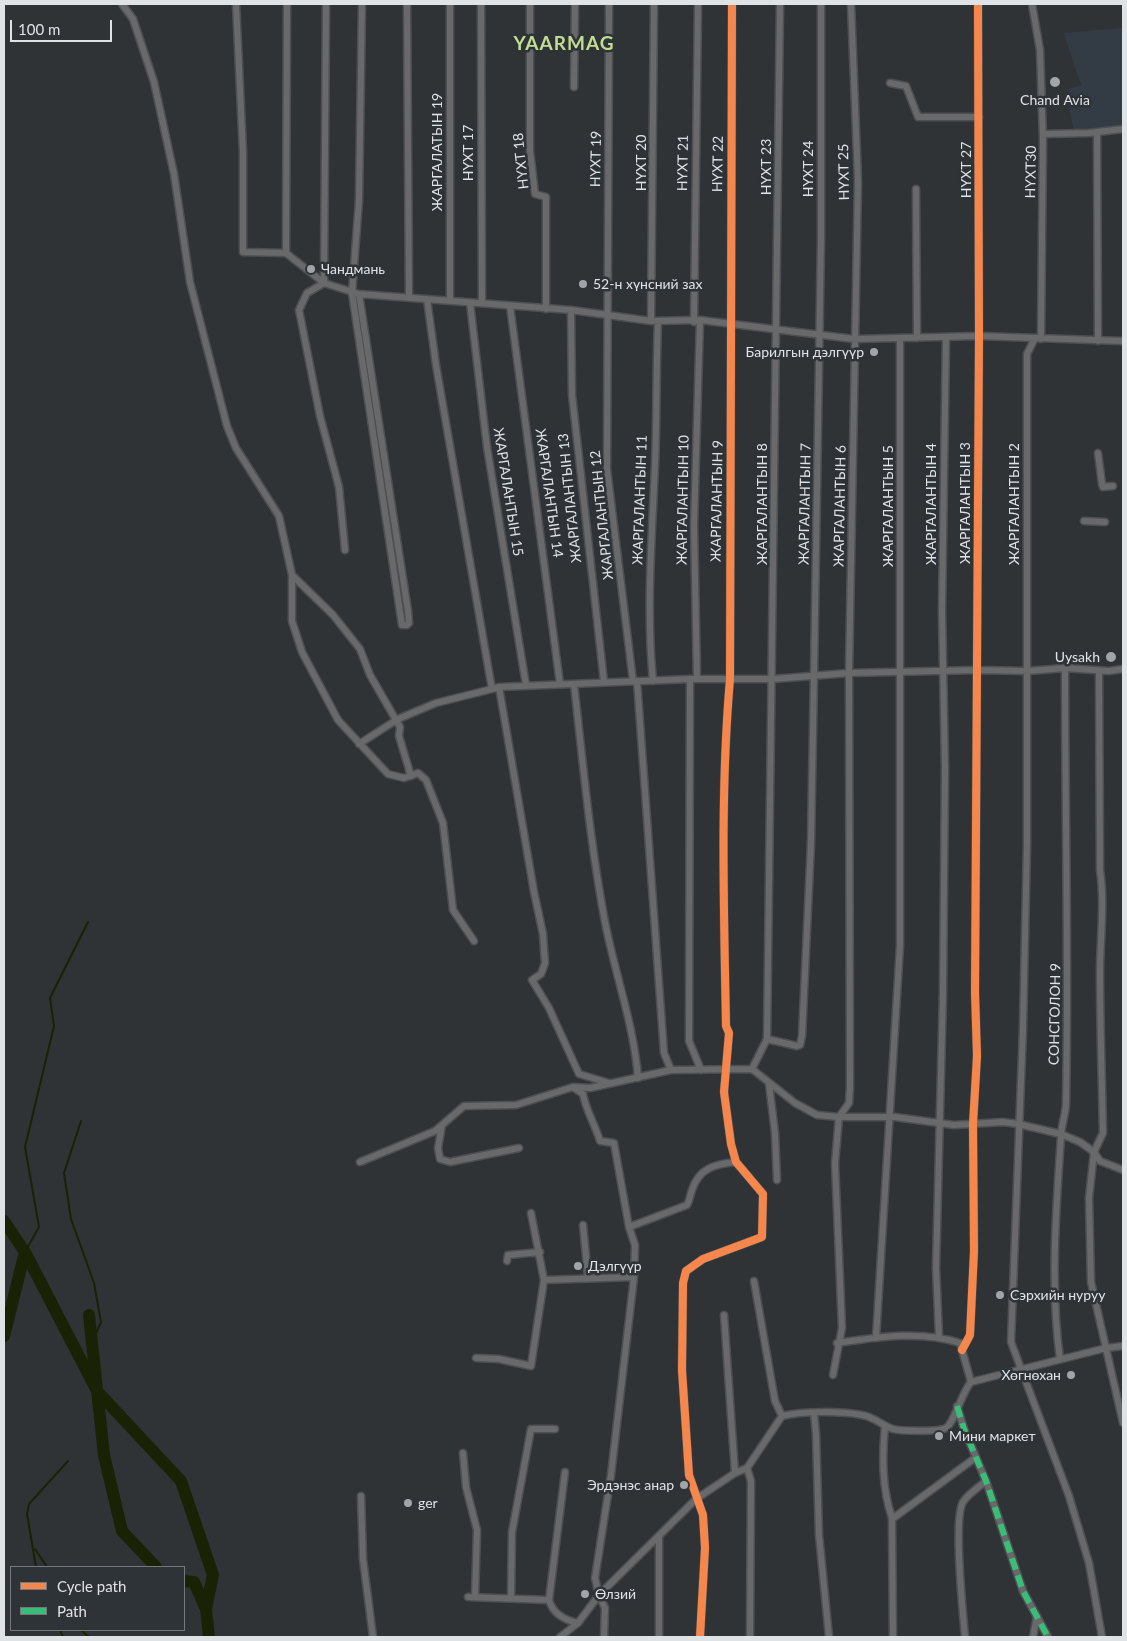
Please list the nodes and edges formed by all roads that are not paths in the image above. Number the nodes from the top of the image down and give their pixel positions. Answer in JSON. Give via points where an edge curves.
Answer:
{"nodes":[{"id":1,"x":122,"y":4,"type":"edge"},
{"id":2,"x":236,"y":4,"type":"edge"},
{"id":3,"x":286,"y":4,"type":"edge"},
{"id":4,"x":326,"y":4,"type":"edge"},
{"id":5,"x":362,"y":4,"type":"edge"},
{"id":6,"x":407,"y":4,"type":"edge"},
{"id":7,"x":450,"y":4,"type":"edge"},
{"id":8,"x":480,"y":4,"type":"edge"},
{"id":9,"x":530,"y":4,"type":"edge"},
{"id":10,"x":575,"y":4,"type":"edge"},
{"id":11,"x":609,"y":4,"type":"edge"},
{"id":12,"x":654,"y":4,"type":"edge"},
{"id":13,"x":698,"y":4,"type":"edge"},
{"id":14,"x":732,"y":4,"type":"edge"},
{"id":15,"x":780,"y":4,"type":"edge"},
{"id":16,"x":821,"y":4,"type":"edge"},
{"id":17,"x":851,"y":4,"type":"edge"},
{"id":18,"x":978,"y":4,"type":"edge"},
{"id":19,"x":1034,"y":4,"type":"edge"},
{"id":20,"x":890,"y":83,"type":"dead end"},
{"id":21,"x":574,"y":87,"type":"dead end"},
{"id":22,"x":979,"y":117,"type":"junction"},
{"id":23,"x":1123,"y":129,"type":"edge"},
{"id":24,"x":1097,"y":132,"type":"junction"},
{"id":25,"x":1043,"y":134,"type":"junction"},
{"id":26,"x":916,"y":189,"type":"dead end"},
{"id":27,"x":286,"y":253,"type":"junction"},
{"id":28,"x":324,"y":283,"type":"junction"},
{"id":29,"x":352,"y":293,"type":"junction"},
{"id":30,"x":359,"y":294,"type":"junction"},
{"id":31,"x":409,"y":297,"type":"junction"},
{"id":32,"x":427,"y":299,"type":"junction"},
{"id":33,"x":450,"y":300,"type":"junction"},
{"id":34,"x":470,"y":303,"type":"junction"},
{"id":35,"x":482,"y":303,"type":"junction"},
{"id":36,"x":510,"y":306,"type":"junction"},
{"id":37,"x":546,"y":309,"type":"junction"},
{"id":38,"x":571,"y":310,"type":"junction"},
{"id":39,"x":606,"y":315,"type":"junction"},
{"id":40,"x":654,"y":321,"type":"junction"},
{"id":41,"x":697,"y":321,"type":"junction"},
{"id":42,"x":732,"y":324,"type":"junction"},
{"id":43,"x":776,"y":330,"type":"junction"},
{"id":44,"x":818,"y":335,"type":"junction"},
{"id":45,"x":979,"y":336,"type":"junction"},
{"id":46,"x":946,"y":337,"type":"junction"},
{"id":47,"x":917,"y":338,"type":"junction"},
{"id":48,"x":854,"y":339,"type":"junction"},
{"id":49,"x":900,"y":339,"type":"junction"},
{"id":50,"x":1038,"y":339,"type":"junction"},
{"id":51,"x":1098,"y":341,"type":"junction"},
{"id":52,"x":1123,"y":341,"type":"edge"},
{"id":53,"x":376,"y":398,"type":"junction"},
{"id":54,"x":368,"y":399,"type":"junction"},
{"id":55,"x":1098,"y":453,"type":"dead end"},
{"id":56,"x":386,"y":462,"type":"junction"},
{"id":57,"x":378,"y":463,"type":"junction"},
{"id":58,"x":1114,"y":486,"type":"dead end"},
{"id":59,"x":1084,"y":521,"type":"dead end"},
{"id":60,"x":1105,"y":522,"type":"dead end"},
{"id":61,"x":345,"y":550,"type":"dead end"},
{"id":62,"x":292,"y":575,"type":"junction"},
{"id":63,"x":1066,"y":668,"type":"junction"},
{"id":64,"x":1123,"y":669,"type":"edge"},
{"id":65,"x":978,"y":670,"type":"junction"},
{"id":66,"x":1028,"y":671,"type":"junction"},
{"id":67,"x":1099,"y":671,"type":"junction"},
{"id":68,"x":944,"y":672,"type":"junction"},
{"id":69,"x":849,"y":673,"type":"junction"},
{"id":70,"x":901,"y":673,"type":"junction"},
{"id":71,"x":814,"y":674,"type":"junction"},
{"id":72,"x":690,"y":679,"type":"junction"},
{"id":73,"x":730,"y":679,"type":"junction"},
{"id":74,"x":773,"y":679,"type":"junction"},
{"id":75,"x":653,"y":680,"type":"junction"},
{"id":76,"x":697,"y":680,"type":"junction"},
{"id":77,"x":635,"y":681,"type":"junction"},
{"id":78,"x":604,"y":682,"type":"junction"},
{"id":79,"x":560,"y":684,"type":"junction"},
{"id":80,"x":574,"y":684,"type":"junction"},
{"id":81,"x":526,"y":685,"type":"junction"},
{"id":82,"x":496,"y":688,"type":"junction"},
{"id":83,"x":396,"y":720,"type":"junction"},
{"id":84,"x":359,"y":744,"type":"junction"},
{"id":85,"x":411,"y":776,"type":"junction"},
{"id":86,"x":474,"y":941,"type":"dead end"},
{"id":87,"x":767,"y":1039,"type":"junction"},
{"id":88,"x":752,"y":1069,"type":"junction"},
{"id":89,"x":671,"y":1070,"type":"junction"},
{"id":90,"x":701,"y":1070,"type":"junction"},
{"id":91,"x":724,"y":1070,"type":"junction"},
{"id":92,"x":638,"y":1078,"type":"junction"},
{"id":93,"x":609,"y":1083,"type":"junction"},
{"id":94,"x":770,"y":1084,"type":"junction"},
{"id":95,"x":573,"y":1087,"type":"junction"},
{"id":96,"x":888,"y":1117,"type":"junction"},
{"id":97,"x":840,"y":1118,"type":"junction"},
{"id":98,"x":941,"y":1124,"type":"junction"},
{"id":99,"x":973,"y":1124,"type":"junction"},
{"id":100,"x":1018,"y":1124,"type":"junction"},
{"id":101,"x":442,"y":1125,"type":"junction"},
{"id":102,"x":1061,"y":1134,"type":"junction"},
{"id":103,"x":519,"y":1148,"type":"dead end"},
{"id":104,"x":1094,"y":1152,"type":"junction"},
{"id":105,"x":360,"y":1162,"type":"dead end"},
{"id":106,"x":736,"y":1162,"type":"junction"},
{"id":107,"x":1123,"y":1170,"type":"edge"},
{"id":108,"x":777,"y":1180,"type":"dead end"},
{"id":109,"x":531,"y":1213,"type":"dead end"},
{"id":110,"x":583,"y":1225,"type":"dead end"},
{"id":111,"x":629,"y":1227,"type":"junction"},
{"id":112,"x":540,"y":1252,"type":"junction"},
{"id":113,"x":507,"y":1261,"type":"dead end"},
{"id":114,"x":588,"y":1277,"type":"junction"},
{"id":115,"x":634,"y":1277,"type":"junction"},
{"id":116,"x":544,"y":1280,"type":"junction"},
{"id":117,"x":754,"y":1281,"type":"dead end"},
{"id":118,"x":724,"y":1315,"type":"dead end"},
{"id":119,"x":939,"y":1336,"type":"junction"},
{"id":120,"x":876,"y":1338,"type":"junction"},
{"id":121,"x":838,"y":1343,"type":"junction"},
{"id":122,"x":1123,"y":1346,"type":"edge"},
{"id":123,"x":1106,"y":1348,"type":"junction"},
{"id":124,"x":962,"y":1350,"type":"junction"},
{"id":125,"x":476,"y":1358,"type":"dead end"},
{"id":126,"x":1060,"y":1359,"type":"junction"},
{"id":127,"x":1022,"y":1370,"type":"junction"},
{"id":128,"x":833,"y":1375,"type":"dead end"},
{"id":129,"x":971,"y":1382,"type":"junction"},
{"id":130,"x":957,"y":1406,"type":"junction"},
{"id":131,"x":814,"y":1414,"type":"junction"},
{"id":132,"x":782,"y":1416,"type":"junction"},
{"id":133,"x":1123,"y":1423,"type":"edge"},
{"id":134,"x":885,"y":1426,"type":"junction"},
{"id":135,"x":555,"y":1429,"type":"dead end"},
{"id":136,"x":463,"y":1453,"type":"dead end"},
{"id":137,"x":975,"y":1458,"type":"junction"},
{"id":138,"x":747,"y":1468,"type":"junction"},
{"id":139,"x":565,"y":1472,"type":"dead end"},
{"id":140,"x":735,"y":1473,"type":"junction"},
{"id":141,"x":986,"y":1481,"type":"junction"},
{"id":142,"x":362,"y":1496,"type":"dead end"},
{"id":143,"x":696,"y":1499,"type":"junction"},
{"id":144,"x":892,"y":1519,"type":"junction"},
{"id":145,"x":659,"y":1536,"type":"junction"},
{"id":146,"x":599,"y":1595,"type":"junction"},
{"id":147,"x":511,"y":1598,"type":"junction"},
{"id":148,"x":549,"y":1600,"type":"junction"},
{"id":149,"x":1037,"y":1616,"type":"junction"},
{"id":150,"x":578,"y":1623,"type":"junction"},
{"id":151,"x":373,"y":1637,"type":"edge"},
{"id":152,"x":560,"y":1637,"type":"edge"},
{"id":153,"x":604,"y":1637,"type":"edge"},
{"id":154,"x":659,"y":1637,"type":"edge"},
{"id":155,"x":700,"y":1637,"type":"edge"},
{"id":156,"x":750,"y":1637,"type":"edge"},
{"id":157,"x":829,"y":1637,"type":"edge"},
{"id":158,"x":894,"y":1637,"type":"edge"},
{"id":159,"x":965,"y":1637,"type":"edge"},
{"id":160,"x":1033,"y":1637,"type":"edge"},
{"id":161,"x":1048,"y":1637,"type":"edge"},
{"id":162,"x":1102,"y":1637,"type":"edge"}],
"edges":[{"from":1,"to":62,"type":"street","via":[[133,19],[154,82],[174,174],[190,282],[227,426],[236,448],[279,516]]},
{"from":2,"to":27,"type":"street","via":[[243,152],[243,252]]},
{"from":3,"to":27,"type":"street"},
{"from":4,"to":28,"type":"street"},
{"from":5,"to":29,"type":"street","via":[[359,200]]},
{"from":6,"to":31,"type":"street"},
{"from":7,"to":33,"type":"street","name":"ЖАРГАЛАТЫН 19"},
{"from":8,"to":35,"type":"street","name":"НҮХТ 17"},
{"from":9,"to":37,"type":"street","name":"НҮХТ 18","via":[[530,151],[535,194],[546,196]]},
{"from":10,"to":21,"type":"street"},
{"from":11,"to":39,"type":"street","name":"НҮХТ 19"},
{"from":12,"to":40,"type":"street","name":"НҮХТ 20"},
{"from":13,"to":41,"type":"street","name":"НҮХТ 21"},
{"from":14,"to":42,"type":"street","name":"НҮХТ 22"},
{"from":15,"to":43,"type":"street","name":"НҮХТ 23"},
{"from":16,"to":44,"type":"street","name":"НҮХТ 24"},
{"from":17,"to":48,"type":"street","name":"НҮХТ 25","via":[[858,181]]},
{"from":18,"to":22,"type":"street","name":"НҮХТ 27"},
{"from":19,"to":25,"type":"street","name":"НҮХТ30","via":[[1040,50]]},
{"from":20,"to":22,"type":"street","via":[[906,86],[918,118]]},
{"from":22,"to":45,"type":"street","name":"НҮХТ 27"},
{"from":23,"to":24,"type":"street"},
{"from":24,"to":25,"type":"street"},
{"from":24,"to":51,"type":"street"},
{"from":25,"to":50,"type":"street","name":"НҮХТ30"},
{"from":26,"to":47,"type":"street"},
{"from":27,"to":28,"type":"street"},
{"from":28,"to":29,"type":"street"},
{"from":28,"to":61,"type":"street","via":[[307,293],[299,310],[320,416],[339,487]]},
{"from":29,"to":30,"type":"street"},
{"from":29,"to":54,"type":"street"},
{"from":30,"to":31,"type":"street"},
{"from":30,"to":53,"type":"street"},
{"from":31,"to":32,"type":"street"},
{"from":32,"to":33,"type":"street"},
{"from":32,"to":82,"type":"street","via":[[436,365]]},
{"from":33,"to":34,"type":"street"},
{"from":34,"to":35,"type":"street"},
{"from":34,"to":81,"type":"street","name":"ЖАРГАЛАНТЫН 15","via":[[487,447]]},
{"from":35,"to":36,"type":"street"},
{"from":36,"to":37,"type":"street"},
{"from":36,"to":79,"type":"street","name":"ЖАРГАЛАНТЫН 14"},
{"from":37,"to":38,"type":"street"},
{"from":38,"to":39,"type":"street"},
{"from":38,"to":78,"type":"street","name":"ЖАРГАЛАНТЫН 13","via":[[572,395]]},
{"from":39,"to":40,"type":"street"},
{"from":39,"to":77,"type":"street","name":"ЖАРГАЛАНТЫН 12","via":[[607,469]]},
{"from":40,"to":41,"type":"street"},
{"from":40,"to":75,"type":"street","name":"ЖАРГАЛАНТЫН 11","via":[[655,456],[648,609]]},
{"from":41,"to":42,"type":"street"},
{"from":41,"to":76,"type":"street","name":"ЖАРГАЛАНТЫН 10","via":[[694,525]]},
{"from":42,"to":43,"type":"street"},
{"from":42,"to":73,"type":"street","name":"ЖАРГАЛАНТЫН 9"},
{"from":43,"to":44,"type":"street"},
{"from":43,"to":74,"type":"street","name":"ЖАРГАЛАНТЫН 8"},
{"from":44,"to":48,"type":"street"},
{"from":44,"to":71,"type":"street","name":"ЖАРГАЛАНТЫН 7"},
{"from":45,"to":46,"type":"street"},
{"from":45,"to":50,"type":"street"},
{"from":45,"to":65,"type":"street","name":"ЖАРГАЛАНТЫН 3"},
{"from":46,"to":47,"type":"street"},
{"from":46,"to":68,"type":"street","name":"ЖАРГАЛАНТЫН 4"},
{"from":47,"to":49,"type":"street"},
{"from":48,"to":49,"type":"street"},
{"from":48,"to":69,"type":"street","name":"ЖАРГАЛАНТЫН 6"},
{"from":49,"to":70,"type":"street","name":"ЖАРГАЛАНТЫН 5"},
{"from":50,"to":51,"type":"street"},
{"from":50,"to":66,"type":"street","name":"ЖАРГАЛАНТЫН 2","via":[[1027,354]]},
{"from":51,"to":52,"type":"street"},
{"from":53,"to":54,"type":"street"},
{"from":53,"to":56,"type":"street"},
{"from":54,"to":57,"type":"street"},
{"from":55,"to":58,"type":"street","via":[[1102,484],[1104,487]]},
{"from":56,"to":57,"type":"street"},
{"from":56,"to":57,"type":"street","via":[[408,611],[407,625],[402,624]]},
{"from":59,"to":60,"type":"street"},
{"from":62,"to":83,"type":"street","via":[[360,649],[370,675]]},
{"from":62,"to":84,"type":"street","via":[[292,621],[302,652],[338,720]]},
{"from":63,"to":66,"type":"street"},
{"from":63,"to":67,"type":"street"},
{"from":63,"to":102,"type":"street","name":"СОНСГОЛОН 9","via":[[1068,956],[1066,1106]]},
{"from":64,"to":67,"type":"street"},
{"from":65,"to":66,"type":"street"},
{"from":65,"to":68,"type":"street"},
{"from":65,"to":99,"type":"street","name":"ЖАРГАЛАНТЫН 3","via":[[977,1056]]},
{"from":66,"to":100,"type":"street","name":"ЖАРГАЛАНТЫН 2","via":[[1024,1009]]},
{"from":67,"to":104,"type":"street","via":[[1103,1133]]},
{"from":68,"to":70,"type":"street"},
{"from":68,"to":98,"type":"street","name":"ЖАРГАЛАНТЫН 4"},
{"from":69,"to":70,"type":"street"},
{"from":69,"to":71,"type":"street"},
{"from":69,"to":97,"type":"street","name":"ЖАРГАЛАНТЫН 6","via":[[850,1087],[849,1103]]},
{"from":70,"to":96,"type":"street","name":"ЖАРГАЛАНТЫН 5","via":[[900,946]]},
{"from":71,"to":74,"type":"street"},
{"from":71,"to":87,"type":"street","name":"ЖАРГАЛАНТЫН 7","via":[[811,844],[802,1036],[797,1046]]},
{"from":72,"to":75,"type":"street"},
{"from":72,"to":76,"type":"street"},
{"from":72,"to":90,"type":"street","via":[[690,1041]]},
{"from":73,"to":74,"type":"street"},
{"from":73,"to":76,"type":"street"},
{"from":73,"to":91,"type":"street","name":"ЖАРГАЛАНТЫН 9","via":[[722,838],[726,1026],[729,1033]]},
{"from":74,"to":87,"type":"street","name":"ЖАРГАЛАНТЫН 8","via":[[768,823]]},
{"from":75,"to":77,"type":"street"},
{"from":77,"to":78,"type":"street"},
{"from":77,"to":89,"type":"street","name":"ЖАРГАЛАНТЫН 12","via":[[663,1044]]},
{"from":78,"to":80,"type":"street"},
{"from":79,"to":80,"type":"street"},
{"from":79,"to":81,"type":"street"},
{"from":80,"to":92,"type":"street","via":[[587,804],[605,922],[632,1037]]},
{"from":81,"to":82,"type":"street"},
{"from":82,"to":83,"type":"street","via":[[436,703]]},
{"from":82,"to":93,"type":"street","via":[[543,934],[545,963],[541,974],[532,980],[549,1008],[579,1074]]},
{"from":83,"to":84,"type":"street"},
{"from":83,"to":85,"type":"street"},
{"from":84,"to":85,"type":"street","via":[[388,774],[404,778]]},
{"from":85,"to":86,"type":"street","via":[[418,773],[426,780],[443,823],[453,910]]},
{"from":87,"to":88,"type":"street"},
{"from":88,"to":91,"type":"street"},
{"from":88,"to":94,"type":"street"},
{"from":89,"to":90,"type":"street"},
{"from":89,"to":92,"type":"street"},
{"from":90,"to":91,"type":"street"},
{"from":91,"to":106,"type":"street","name":"ЖАРГАЛАНТЫН 9","via":[[724,1092]]},
{"from":92,"to":93,"type":"street"},
{"from":93,"to":95,"type":"street","via":[[590,1088]]},
{"from":94,"to":97,"type":"street","via":[[816,1115]]},
{"from":94,"to":108,"type":"street"},
{"from":95,"to":101,"type":"street","via":[[516,1105],[464,1106]]},
{"from":95,"to":111,"type":"street","via":[[583,1094],[585,1109],[595,1124],[600,1141],[614,1143]]},
{"from":96,"to":97,"type":"street"},
{"from":96,"to":98,"type":"street"},
{"from":96,"to":120,"type":"street","name":"ЖАРГАЛАНТЫН 5"},
{"from":97,"to":121,"type":"street","name":"ЖАРГАЛАНТЫН 6","via":[[835,1163],[842,1328]]},
{"from":98,"to":99,"type":"street"},
{"from":98,"to":119,"type":"street","name":"ЖАРГАЛАНТЫН 4","via":[[936,1268]]},
{"from":99,"to":100,"type":"street"},
{"from":99,"to":124,"type":"street","name":"ЖАРГАЛАНТЫН 3","via":[[973,1279],[970,1335]]},
{"from":100,"to":102,"type":"street"},
{"from":100,"to":127,"type":"street","name":"ЖАРГАЛАНТЫН 2","via":[[1011,1342]]},
{"from":101,"to":103,"type":"street","via":[[438,1148],[440,1159],[450,1162]]},
{"from":101,"to":105,"type":"street","via":[[435,1131]]},
{"from":102,"to":104,"type":"street"},
{"from":102,"to":126,"type":"street","name":"СОНСГОЛОН 9","via":[[1056,1292]]},
{"from":104,"to":107,"type":"street","via":[[1100,1161]]},
{"from":104,"to":123,"type":"street","via":[[1089,1198],[1091,1282]]},
{"from":106,"to":111,"type":"street","via":[[703,1170],[697,1177],[687,1205]]},
{"from":106,"to":143,"type":"street","via":[[763,1194],[762,1237],[703,1258],[686,1272],[683,1283],[682,1370],[689,1475]]},
{"from":109,"to":112,"type":"street"},
{"from":110,"to":114,"type":"street"},
{"from":111,"to":115,"type":"street","via":[[635,1244]]},
{"from":112,"to":113,"type":"street","via":[[508,1255]]},
{"from":112,"to":116,"type":"street"},
{"from":114,"to":115,"type":"street"},
{"from":114,"to":116,"type":"street"},
{"from":115,"to":146,"type":"street","via":[[596,1578]]},
{"from":116,"to":125,"type":"street","via":[[532,1366]]},
{"from":117,"to":132,"type":"street","via":[[776,1401]]},
{"from":118,"to":140,"type":"street"},
{"from":119,"to":120,"type":"street"},
{"from":119,"to":124,"type":"street","via":[[960,1343]]},
{"from":120,"to":121,"type":"street"},
{"from":121,"to":128,"type":"street","name":"ЖАРГАЛАНТЫН 6"},
{"from":122,"to":123,"type":"street"},
{"from":123,"to":126,"type":"street"},
{"from":123,"to":133,"type":"street"},
{"from":124,"to":129,"type":"street"},
{"from":126,"to":127,"type":"street"},
{"from":127,"to":129,"type":"street"},
{"from":127,"to":162,"type":"street","name":"ЖАРГАЛАНТЫН 2","via":[[1069,1496],[1089,1563]]},
{"from":129,"to":130,"type":"street"},
{"from":130,"to":134,"type":"street","via":[[949,1425],[941,1430],[896,1430]]},
{"from":130,"to":137,"type":"street"},
{"from":131,"to":132,"type":"street"},
{"from":131,"to":134,"type":"street","via":[[860,1414]]},
{"from":131,"to":157,"type":"street","via":[[819,1535]]},
{"from":132,"to":138,"type":"street"},
{"from":134,"to":144,"type":"street","via":[[882,1458],[886,1500]]},
{"from":135,"to":147,"type":"street","via":[[530,1429],[512,1532]]},
{"from":136,"to":147,"type":"street","via":[[466,1487],[477,1530],[471,1597]]},
{"from":137,"to":141,"type":"street"},
{"from":137,"to":144,"type":"street"},
{"from":138,"to":140,"type":"street"},
{"from":138,"to":156,"type":"street","via":[[751,1481]]},
{"from":139,"to":148,"type":"street"},
{"from":140,"to":143,"type":"street"},
{"from":141,"to":149,"type":"street","via":[[1024,1591]]},
{"from":141,"to":159,"type":"street","via":[[962,1503],[960,1514]]},
{"from":142,"to":151,"type":"street","via":[[363,1559]]},
{"from":143,"to":145,"type":"street"},
{"from":143,"to":155,"type":"street","via":[[703,1514],[705,1548]]},
{"from":144,"to":158,"type":"street"},
{"from":145,"to":146,"type":"street"},
{"from":145,"to":154,"type":"street"},
{"from":146,"to":150,"type":"street"},
{"from":146,"to":153,"type":"street","via":[[606,1608]]},
{"from":147,"to":148,"type":"street"},
{"from":148,"to":150,"type":"street","via":[[551,1607],[564,1620]]},
{"from":149,"to":160,"type":"street"},
{"from":149,"to":161,"type":"street"},
{"from":150,"to":152,"type":"street"}]}
